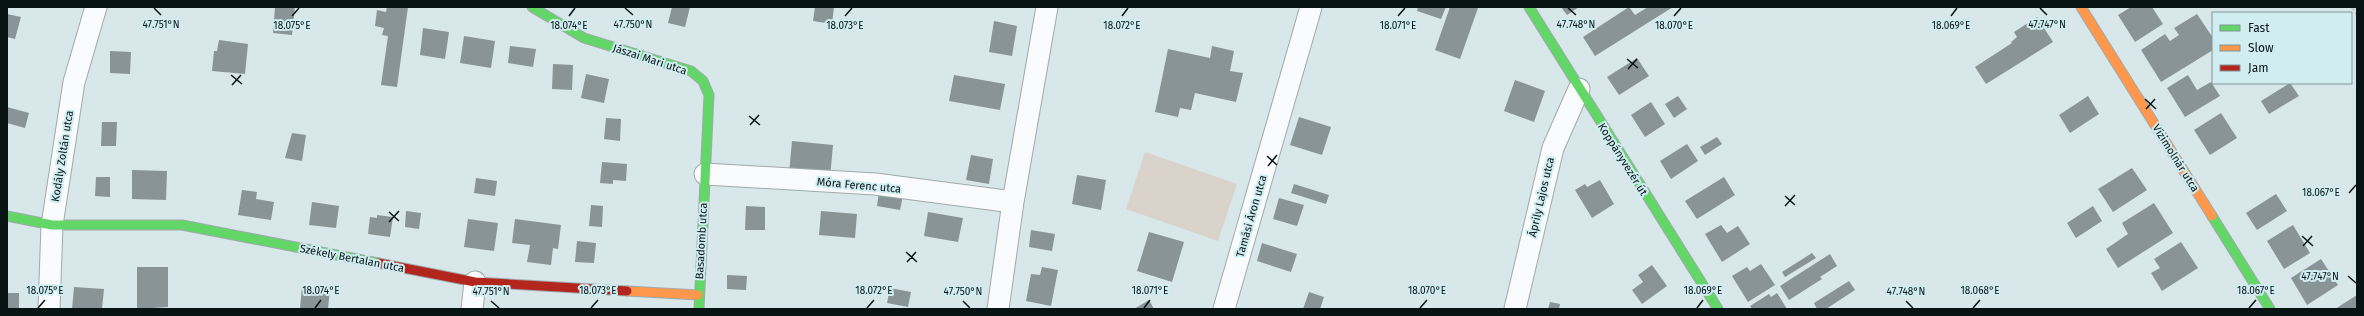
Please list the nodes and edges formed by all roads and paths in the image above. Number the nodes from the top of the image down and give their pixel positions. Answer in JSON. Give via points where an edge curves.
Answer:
{"nodes":[{"id":1,"x":96,"y":7,"type":"edge"},
{"id":2,"x":532,"y":7,"type":"edge"},
{"id":3,"x":1046,"y":7,"type":"edge"},
{"id":4,"x":1311,"y":7,"type":"edge"},
{"id":5,"x":1529,"y":7,"type":"edge"},
{"id":6,"x":2081,"y":7,"type":"edge"},
{"id":7,"x":2352,"y":7,"type":"edge"},
{"id":8,"x":2357,"y":15,"type":"edge"},
{"id":9,"x":1579,"y":89,"type":"junction"},
{"id":10,"x":705,"y":174,"type":"junction"},
{"id":11,"x":1013,"y":202,"type":"junction"},
{"id":12,"x":7,"y":216,"type":"edge"},
{"id":13,"x":52,"y":225,"type":"junction"},
{"id":14,"x":475,"y":282,"type":"junction"},
{"id":15,"x":698,"y":295,"type":"junction"},
{"id":16,"x":49,"y":309,"type":"edge"},
{"id":17,"x":472,"y":309,"type":"edge"},
{"id":18,"x":699,"y":309,"type":"edge"},
{"id":19,"x":998,"y":309,"type":"edge"},
{"id":20,"x":1224,"y":309,"type":"edge"},
{"id":21,"x":1515,"y":309,"type":"edge"},
{"id":22,"x":1718,"y":309,"type":"edge"},
{"id":23,"x":2270,"y":309,"type":"edge"}],
"edges":[{"from":1,"to":13,"type":"street","name":"Kodály Zoltán utca","via":[[74,82]]},
{"from":2,"to":10,"type":"street","name":"Jászai Mari utca","via":[[584,38],[700,76],[707,86],[709,95]]},
{"from":3,"to":11,"type":"street"},
{"from":4,"to":20,"type":"street","name":"Tamási Áron utca"},
{"from":5,"to":9,"type":"street","name":"Koppányvezér út"},
{"from":6,"to":23,"type":"street","name":"Vízimolnár utca"},
{"from":7,"to":8,"type":"path"},
{"from":9,"to":21,"type":"street","name":"Áprily Lajos utca","via":[[1553,148]]},
{"from":9,"to":22,"type":"street","name":"Koppányvezér út"},
{"from":10,"to":11,"type":"street","name":"Móra Ferenc utca","via":[[875,184]]},
{"from":10,"to":15,"type":"street","name":"Basadomb utca"},
{"from":11,"to":19,"type":"street"},
{"from":12,"to":13,"type":"street","name":"Székely Bertalan utca"},
{"from":13,"to":14,"type":"street","name":"Székely Bertalan utca","via":[[182,225]]},
{"from":13,"to":16,"type":"street","name":"Kodály Zoltán utca"},
{"from":14,"to":15,"type":"street","name":"Székely Bertalan utca"},
{"from":14,"to":17,"type":"street"},
{"from":15,"to":18,"type":"street","name":"Basadomb utca"}]}
